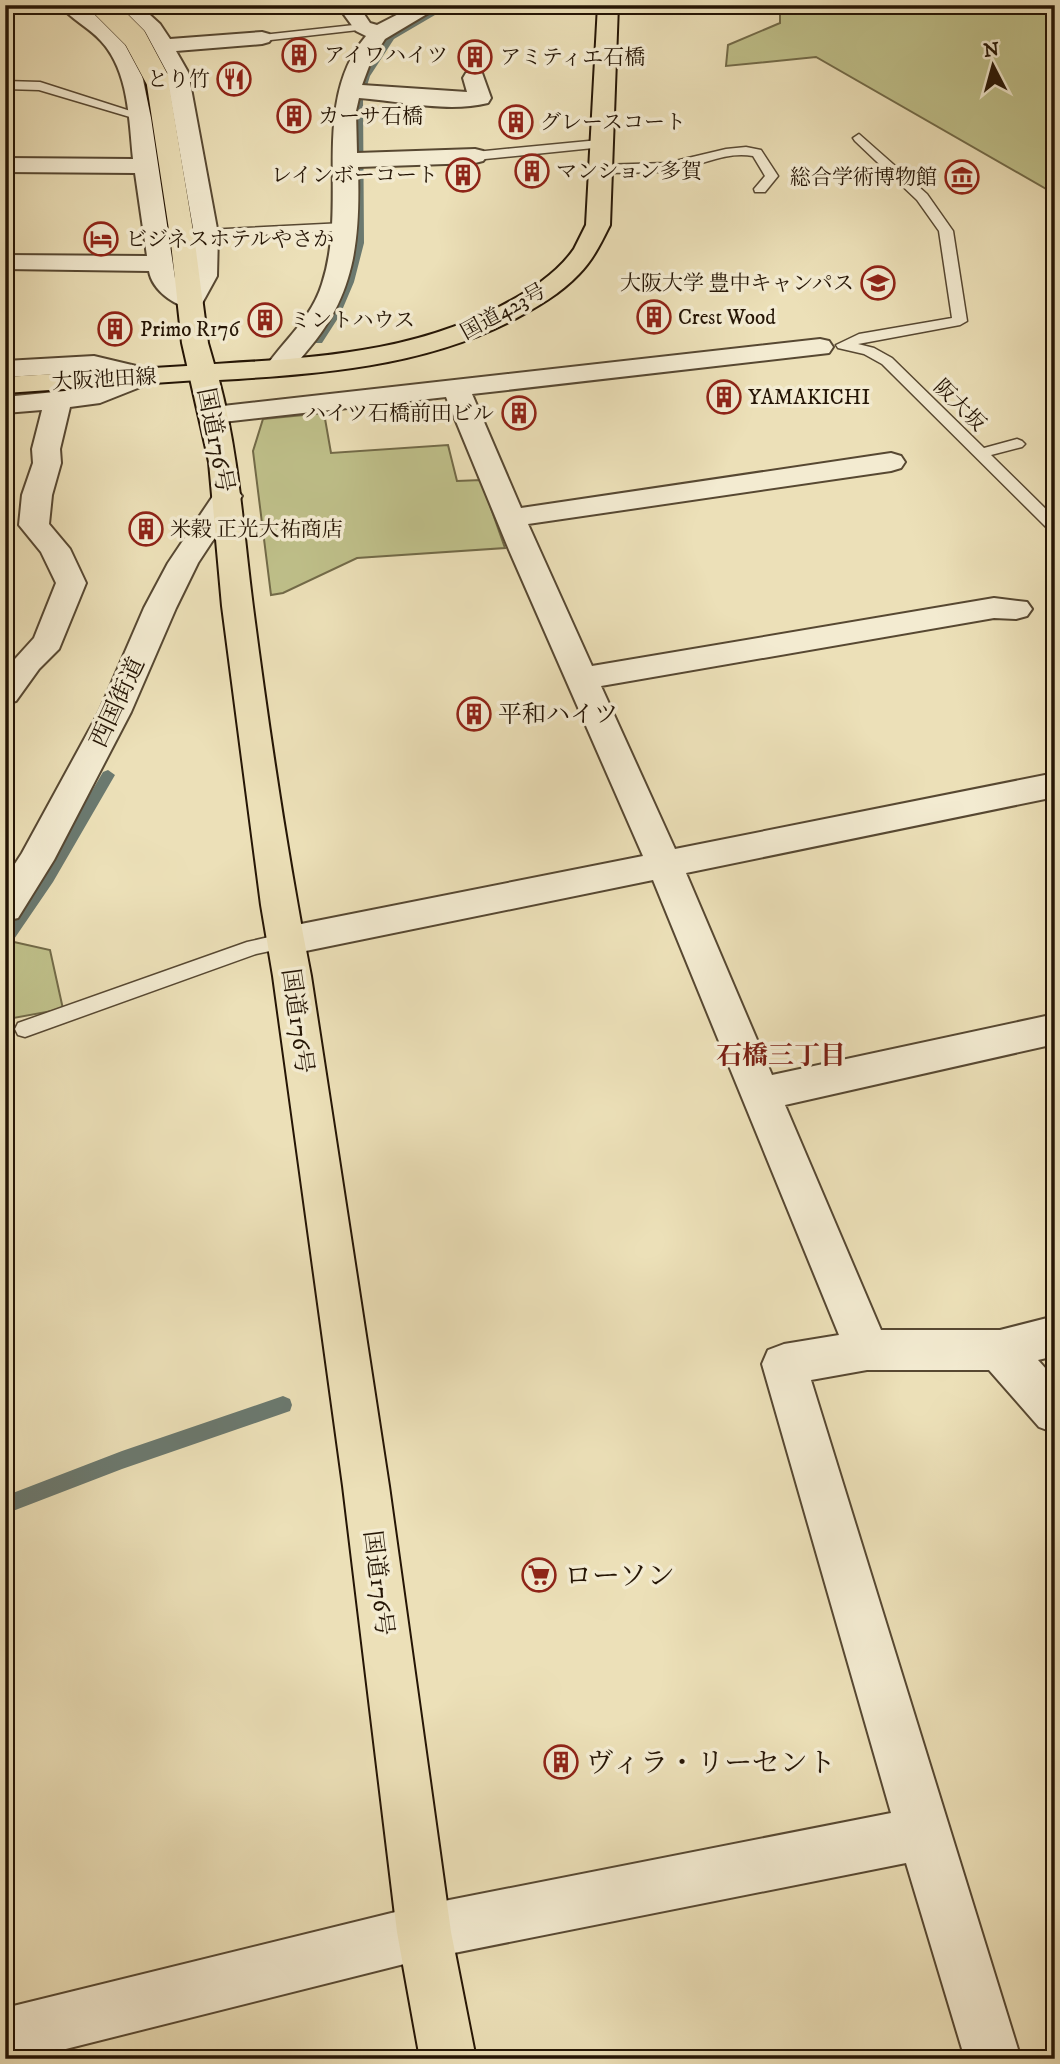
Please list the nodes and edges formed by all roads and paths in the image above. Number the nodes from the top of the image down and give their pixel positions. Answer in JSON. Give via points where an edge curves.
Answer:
{"nodes":[{"id":1,"x":107,"y":5,"type":"edge"},
{"id":2,"x":126,"y":5,"type":"edge"},
{"id":3,"x":347,"y":5,"type":"edge"},
{"id":4,"x":432,"y":5,"type":"edge"},
{"id":5,"x":608,"y":5,"type":"edge"},
{"id":6,"x":85,"y":8,"type":"edge"},
{"id":7,"x":371,"y":30,"type":"junction"},
{"id":8,"x":262,"y":38,"type":"joint"},
{"id":9,"x":163,"y":42,"type":"junction"},
{"id":10,"x":117,"y":47,"type":"junction"},
{"id":11,"x":474,"y":78,"type":"dead end"},
{"id":12,"x":5,"y":85,"type":"edge"},
{"id":13,"x":358,"y":91,"type":"junction"},
{"id":14,"x":140,"y":116,"type":"junction"},
{"id":15,"x":859,"y":138,"type":"dead end"},
{"id":16,"x":475,"y":156,"type":"joint"},
{"id":17,"x":599,"y":156,"type":"junction"},
{"id":18,"x":356,"y":160,"type":"junction"},
{"id":19,"x":5,"y":165,"type":"edge"},
{"id":20,"x":145,"y":166,"type":"junction"},
{"id":21,"x":760,"y":189,"type":"dead end"},
{"id":22,"x":344,"y":227,"type":"junction"},
{"id":23,"x":206,"y":234,"type":"junction"},
{"id":24,"x":5,"y":262,"type":"edge"},
{"id":25,"x":160,"y":264,"type":"junction"},
{"id":26,"x":191,"y":302,"type":"junction"},
{"id":27,"x":833,"y":346,"type":"junction"},
{"id":28,"x":278,"y":368,"type":"junction"},
{"id":29,"x":5,"y":369,"type":"edge"},
{"id":30,"x":202,"y":373,"type":"junction"},
{"id":31,"x":143,"y":376,"type":"junction"},
{"id":32,"x":5,"y":385,"type":"edge"},
{"id":33,"x":457,"y":390,"type":"junction"},
{"id":34,"x":58,"y":401,"type":"junction"},
{"id":35,"x":5,"y":405,"type":"edge"},
{"id":36,"x":214,"y":415,"type":"junction"},
{"id":37,"x":1017,"y":444,"type":"dead end"},
{"id":38,"x":979,"y":454,"type":"junction"},
{"id":39,"x":891,"y":461,"type":"dead end"},
{"id":40,"x":227,"y":496,"type":"junction"},
{"id":41,"x":511,"y":518,"type":"junction"},
{"id":42,"x":1055,"y":527,"type":"edge"},
{"id":43,"x":1016,"y":609,"type":"dead end"},
{"id":44,"x":583,"y":678,"type":"junction"},
{"id":45,"x":5,"y":693,"type":"edge"},
{"id":46,"x":1055,"y":785,"type":"edge"},
{"id":47,"x":664,"y":863,"type":"junction"},
{"id":48,"x":5,"y":908,"type":"edge"},
{"id":49,"x":286,"y":941,"type":"junction"},
{"id":50,"x":25,"y":1029,"type":"dead end"},
{"id":51,"x":1055,"y":1029,"type":"edge"},
{"id":52,"x":760,"y":1094,"type":"junction"},
{"id":53,"x":1055,"y":1336,"type":"edge"},
{"id":54,"x":867,"y":1350,"type":"junction"},
{"id":55,"x":1000,"y":1350,"type":"junction"},
{"id":56,"x":1055,"y":1412,"type":"edge"},
{"id":57,"x":923,"y":1833,"type":"junction"},
{"id":58,"x":424,"y":1932,"type":"junction"},
{"id":59,"x":5,"y":2036,"type":"edge"},
{"id":60,"x":448,"y":2059,"type":"edge"},
{"id":61,"x":993,"y":2059,"type":"edge"}],
"edges":[{"from":1,"to":6,"type":"street"},
{"from":2,"to":9,"type":"street"},
{"from":3,"to":7,"type":"street"},
{"from":4,"to":7,"type":"street"},
{"from":5,"to":17,"type":"main road","name":"国道423号"},
{"from":6,"to":10,"type":"street"},
{"from":6,"to":26,"type":"main road","name":"国道176号","bridge":true,"via":[[135,35],[150,56]]},
{"from":7,"to":8,"type":"lane"},
{"from":7,"to":13,"type":"street"},
{"from":8,"to":9,"type":"street"},
{"from":9,"to":10,"type":"street"},
{"from":9,"to":23,"type":"street","via":[[177,72]]},
{"from":10,"to":14,"type":"street","via":[[132,75]]},
{"from":11,"to":13,"type":"street","via":[[480,98]]},
{"from":12,"to":14,"type":"lane","via":[[40,86]]},
{"from":13,"to":18,"type":"street","via":[[345,111]]},
{"from":14,"to":20,"type":"street"},
{"from":15,"to":27,"type":"lane","via":[[922,197],[946,231],[960,321]]},
{"from":16,"to":17,"type":"lane"},
{"from":16,"to":18,"type":"street"},
{"from":17,"to":21,"type":"lane","via":[[677,166],[747,150],[757,153],[772,176]]},
{"from":17,"to":28,"type":"main road","name":"国道423号","via":[[597,225],[566,273],[536,297],[460,337],[410,352],[351,363]]},
{"from":18,"to":22,"type":"street"},
{"from":19,"to":20,"type":"street"},
{"from":20,"to":25,"type":"street"},
{"from":22,"to":23,"type":"lane"},
{"from":22,"to":28,"type":"street","via":[[338,273],[324,310]]},
{"from":23,"to":26,"type":"street","via":[[204,276]]},
{"from":24,"to":25,"type":"street"},
{"from":25,"to":26,"type":"street","via":[[163,281]]},
{"from":26,"to":30,"type":"main road","name":"国道176号"},
{"from":27,"to":33,"type":"street"},
{"from":27,"to":38,"type":"lane","name":"阪大坂","via":[[869,351],[887,362]]},
{"from":28,"to":30,"type":"main road","name":"国道423号"},
{"from":29,"to":31,"type":"street","via":[[94,364]]},
{"from":30,"to":31,"type":"main road","name":"大阪池田線"},
{"from":30,"to":36,"type":"main road","name":"国道176号"},
{"from":31,"to":32,"type":"main road","name":"大阪池田線"},
{"from":31,"to":34,"type":"street","via":[[90,397]]},
{"from":33,"to":36,"type":"street"},
{"from":33,"to":41,"type":"street"},
{"from":34,"to":35,"type":"street"},
{"from":34,"to":45,"type":"street","via":[[34,526],[55,549],[71,583],[48,642]]},
{"from":36,"to":40,"type":"main road","name":"国道176号"},
{"from":37,"to":38,"type":"lane"},
{"from":38,"to":42,"type":"lane","name":"阪大坂"},
{"from":39,"to":41,"type":"street"},
{"from":40,"to":48,"type":"street","name":"西国街道","via":[[183,564],[115,712],[36,860]]},
{"from":40,"to":49,"type":"main road","name":"国道176号","via":[[237,607]]},
{"from":41,"to":44,"type":"street"},
{"from":43,"to":44,"type":"street","via":[[994,608]]},
{"from":44,"to":47,"type":"street"},
{"from":46,"to":47,"type":"street"},
{"from":47,"to":49,"type":"street"},
{"from":47,"to":52,"type":"street"},
{"from":49,"to":50,"type":"lane","via":[[254,947]]},
{"from":49,"to":58,"type":"main road","name":"国道176号","via":[[366,1486]]},
{"from":51,"to":52,"type":"street"},
{"from":52,"to":54,"type":"street"},
{"from":53,"to":55,"type":"street"},
{"from":54,"to":55,"type":"street"},
{"from":54,"to":57,"type":"street","via":[[784,1364]]},
{"from":55,"to":56,"type":"street"},
{"from":57,"to":58,"type":"street"},
{"from":57,"to":61,"type":"street"},
{"from":58,"to":59,"type":"street"},
{"from":58,"to":60,"type":"main road","name":"国道176号"}]}
